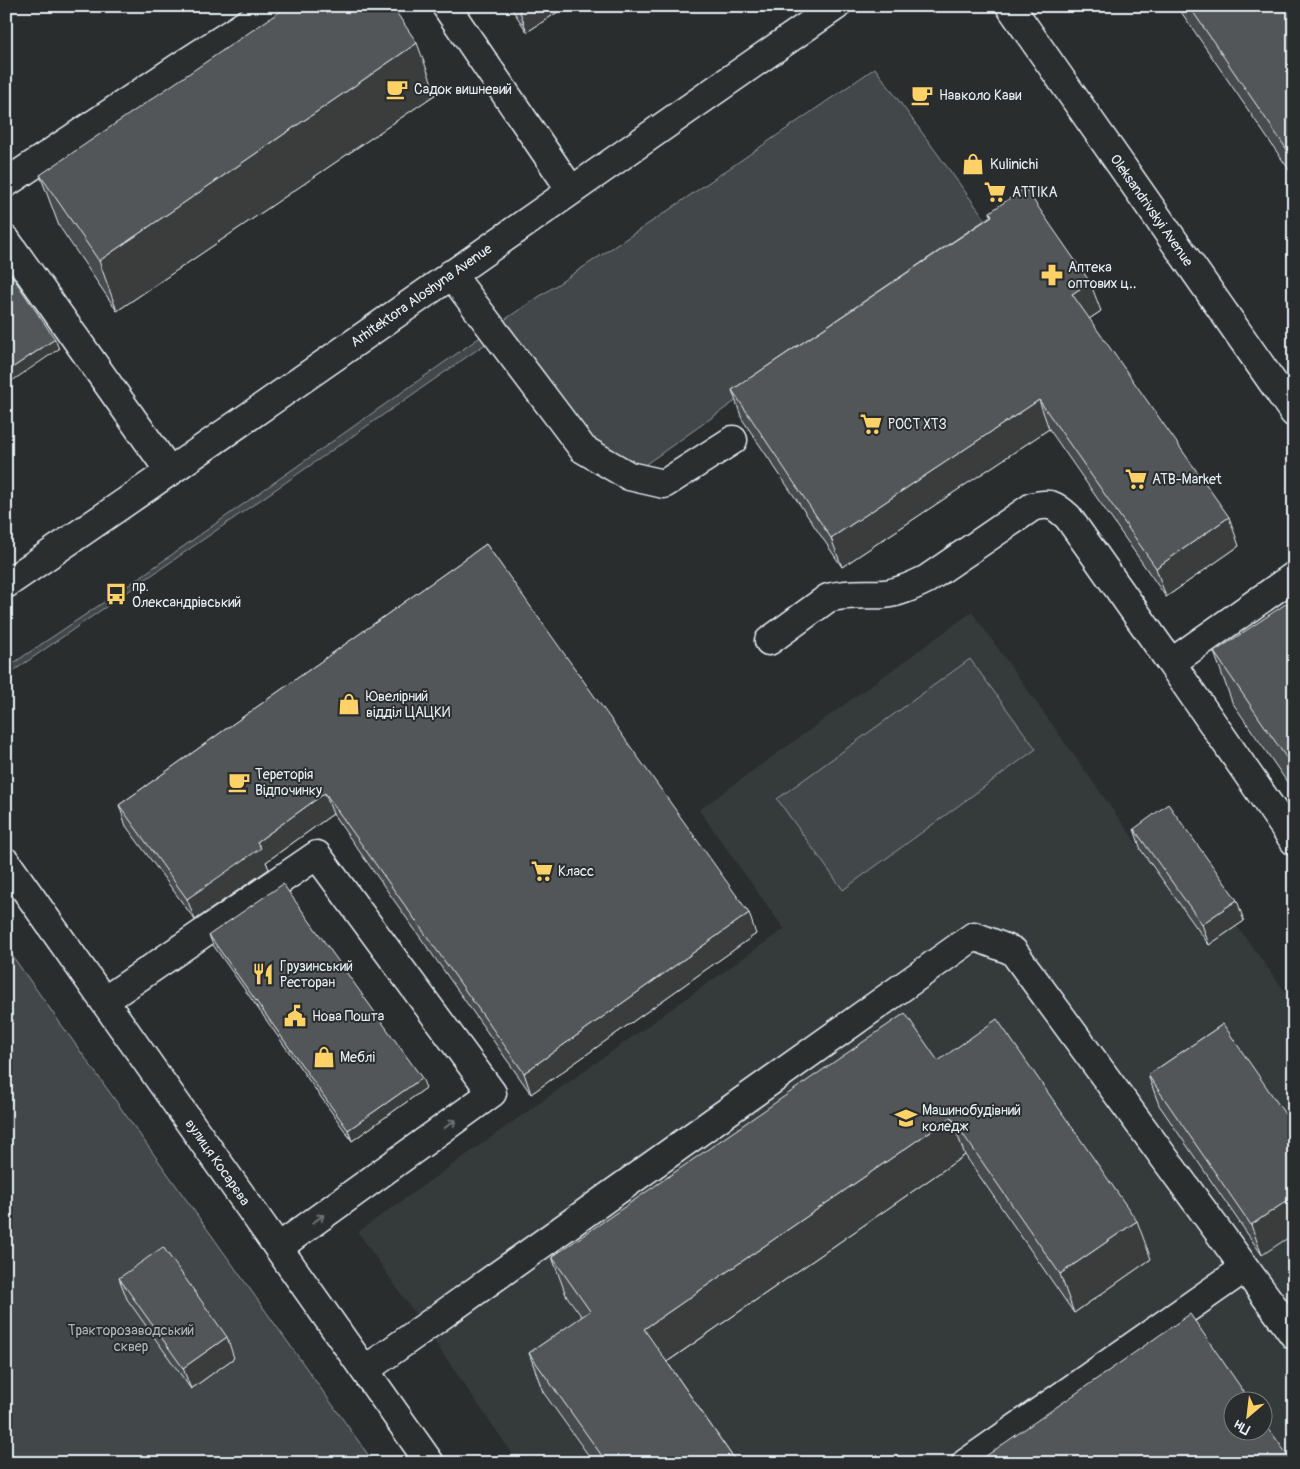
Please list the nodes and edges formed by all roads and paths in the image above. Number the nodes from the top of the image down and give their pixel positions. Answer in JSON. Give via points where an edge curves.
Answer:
{"nodes":[{"id":1,"x":274,"y":6,"type":"edge"},
{"id":2,"x":446,"y":6,"type":"edge"},
{"id":3,"x":836,"y":6,"type":"edge"},
{"id":4,"x":1010,"y":6,"type":"edge"},
{"id":5,"x":6,"y":183,"type":"edge"},
{"id":6,"x":571,"y":190,"type":"junction"},
{"id":7,"x":6,"y":240,"type":"edge"},
{"id":8,"x":451,"y":274,"type":"junction"},
{"id":9,"x":1294,"y":413,"type":"edge"},
{"id":10,"x":733,"y":440,"type":"dead end"},
{"id":11,"x":170,"y":472,"type":"junction"},
{"id":12,"x":1294,"y":576,"type":"edge"},
{"id":13,"x":6,"y":584,"type":"edge"},
{"id":14,"x":769,"y":641,"type":"dead end"},
{"id":15,"x":1171,"y":663,"type":"junction"},
{"id":16,"x":1294,"y":841,"type":"edge"},
{"id":17,"x":6,"y":862,"type":"edge"},
{"id":18,"x":104,"y":1001,"type":"junction"},
{"id":19,"x":279,"y":1247,"type":"junction"},
{"id":20,"x":1244,"y":1268,"type":"junction"},
{"id":21,"x":1294,"y":1335,"type":"edge"},
{"id":22,"x":365,"y":1370,"type":"junction"},
{"id":23,"x":430,"y":1463,"type":"edge"},
{"id":24,"x":966,"y":1463,"type":"edge"}],
"edges":[{"from":1,"to":5,"type":"street"},
{"from":2,"to":6,"type":"street"},
{"from":3,"to":6,"type":"street","name":"Arhitektora Aloshyna Avenue"},
{"from":4,"to":9,"type":"street","name":"Oleksandrivskyi Avenue"},
{"from":6,"to":8,"type":"street","name":"Arhitektora Aloshyna Avenue"},
{"from":7,"to":11,"type":"street"},
{"from":8,"to":10,"type":"street","via":[[583,449],[629,476],[664,484]]},
{"from":8,"to":11,"type":"street","name":"Arhitektora Aloshyna Avenue"},
{"from":11,"to":13,"type":"street","name":"Arhitektora Aloshyna Avenue"},
{"from":12,"to":15,"type":"street"},
{"from":14,"to":15,"type":"street","via":[[828,598],[884,594],[910,588],[1032,507],[1043,504],[1056,506],[1068,517]]},
{"from":15,"to":16,"type":"street"},
{"from":17,"to":18,"type":"street","name":"вулиця Косарєва"},
{"from":18,"to":19,"type":"street","name":"вулиця Косарєва"},
{"from":19,"to":18,"type":"street","one_way":true,"via":[[492,1093],[317,855]]},
{"from":19,"to":22,"type":"street","name":"вулиця Косарєва"},
{"from":20,"to":21,"type":"street"},
{"from":20,"to":22,"type":"street","via":[[1013,951],[974,936]]},
{"from":20,"to":24,"type":"street"},
{"from":22,"to":23,"type":"street","name":"вулиця Косарєва"}]}
